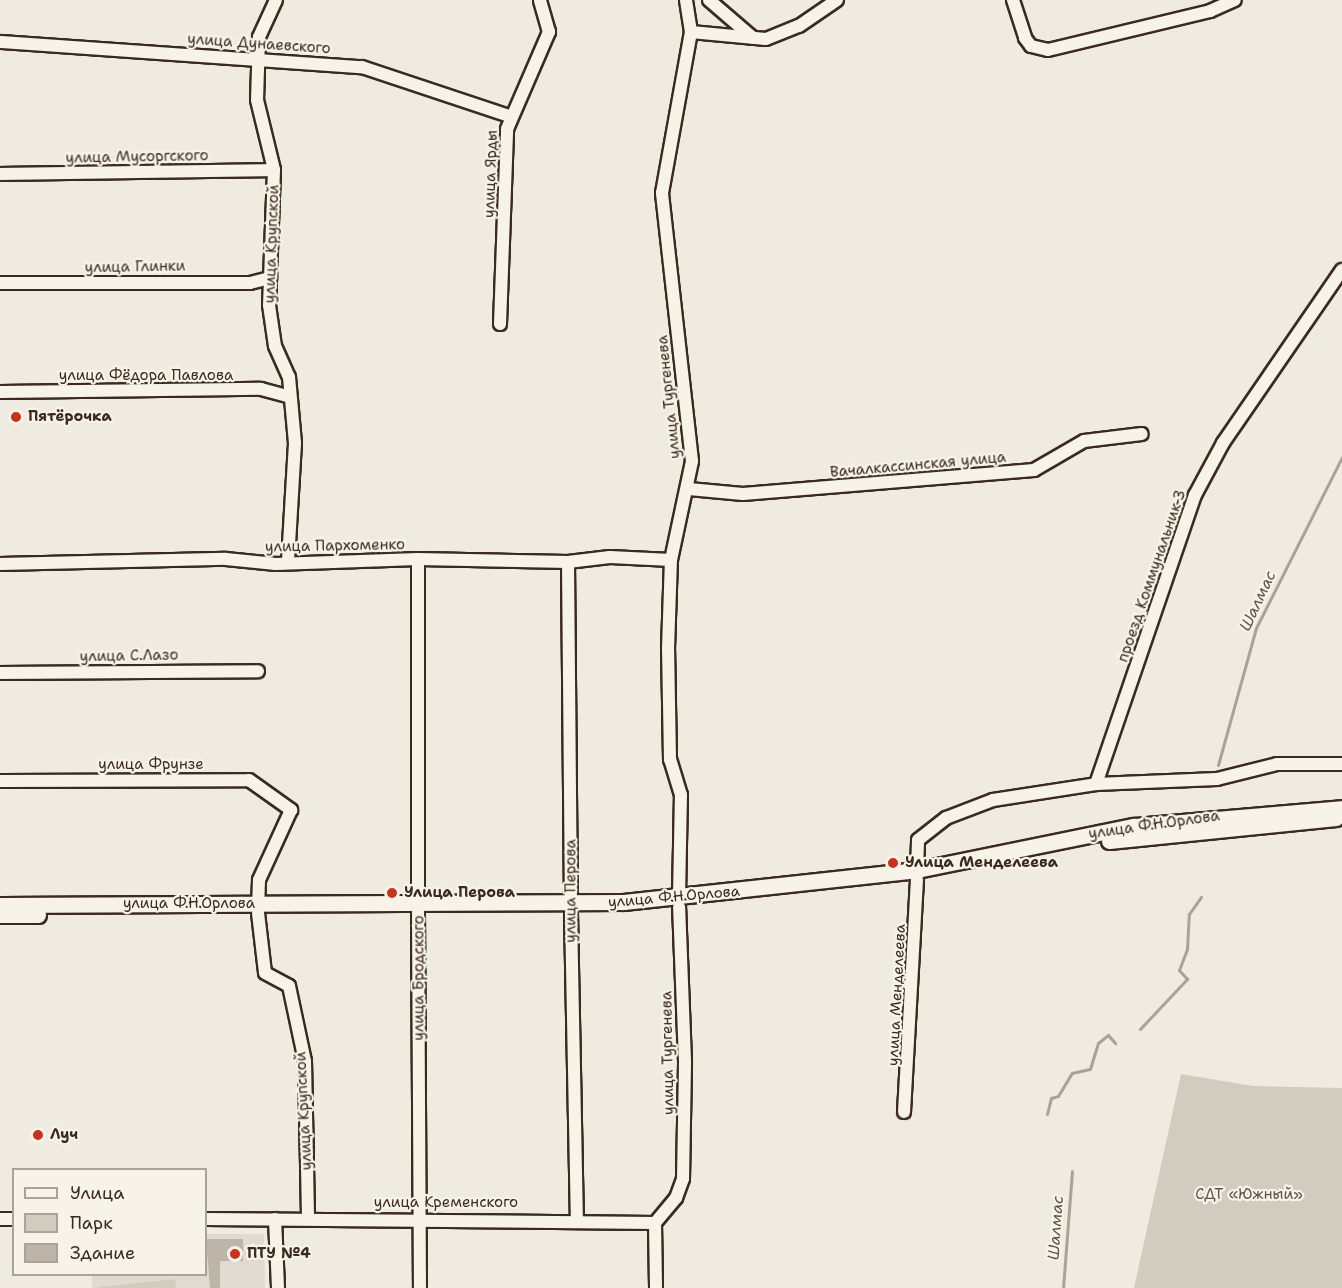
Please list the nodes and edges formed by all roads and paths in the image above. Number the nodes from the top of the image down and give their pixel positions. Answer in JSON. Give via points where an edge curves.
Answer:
{"nodes":[{"id":1,"x":276,"y":0,"type":"edge"},
{"id":2,"x":540,"y":0,"type":"edge"},
{"id":3,"x":686,"y":0,"type":"edge"},
{"id":4,"x":709,"y":0,"type":"edge"},
{"id":5,"x":837,"y":0,"type":"edge"},
{"id":6,"x":1013,"y":0,"type":"edge"},
{"id":7,"x":1235,"y":0,"type":"edge"},
{"id":8,"x":691,"y":32,"type":"junction"},
{"id":9,"x":754,"y":39,"type":"junction"},
{"id":10,"x":0,"y":42,"type":"edge"},
{"id":11,"x":258,"y":59,"type":"junction"},
{"id":12,"x":509,"y":116,"type":"junction"},
{"id":13,"x":274,"y":170,"type":"junction"},
{"id":14,"x":0,"y":174,"type":"edge"},
{"id":15,"x":1342,"y":270,"type":"edge"},
{"id":16,"x":270,"y":278,"type":"junction"},
{"id":17,"x":0,"y":283,"type":"edge"},
{"id":18,"x":500,"y":324,"type":"dead end"},
{"id":19,"x":0,"y":392,"type":"edge"},
{"id":20,"x":290,"y":397,"type":"junction"},
{"id":21,"x":1142,"y":434,"type":"dead end"},
{"id":22,"x":689,"y":489,"type":"junction"},
{"id":23,"x":418,"y":559,"type":"junction"},
{"id":24,"x":671,"y":560,"type":"junction"},
{"id":25,"x":288,"y":562,"type":"junction"},
{"id":26,"x":568,"y":562,"type":"junction"},
{"id":27,"x":0,"y":564,"type":"edge"},
{"id":28,"x":258,"y":671,"type":"dead end"},
{"id":29,"x":0,"y":673,"type":"edge"},
{"id":30,"x":1342,"y":764,"type":"edge"},
{"id":31,"x":0,"y":781,"type":"edge"},
{"id":32,"x":1096,"y":784,"type":"junction"},
{"id":33,"x":1342,"y":808,"type":"edge"},
{"id":34,"x":291,"y":810,"type":"joint"},
{"id":35,"x":1342,"y":818,"type":"edge"},
{"id":36,"x":917,"y":874,"type":"junction"},
{"id":37,"x":679,"y":902,"type":"junction"},
{"id":38,"x":0,"y":905,"type":"edge"},
{"id":39,"x":258,"y":908,"type":"junction"},
{"id":40,"x":418,"y":908,"type":"junction"},
{"id":41,"x":572,"y":908,"type":"junction"},
{"id":42,"x":0,"y":915,"type":"edge"},
{"id":43,"x":904,"y":1112,"type":"dead end"},
{"id":44,"x":420,"y":1218,"type":"junction"},
{"id":45,"x":207,"y":1219,"type":"edge"},
{"id":46,"x":275,"y":1219,"type":"junction"},
{"id":47,"x":308,"y":1219,"type":"junction"},
{"id":48,"x":577,"y":1219,"type":"junction"},
{"id":49,"x":655,"y":1223,"type":"junction"},
{"id":50,"x":278,"y":1288,"type":"edge"},
{"id":51,"x":420,"y":1288,"type":"edge"},
{"id":52,"x":656,"y":1288,"type":"edge"}],
"edges":[{"from":1,"to":11,"type":"street","name":"улица Крупской","via":[[259,37]]},
{"from":2,"to":12,"type":"street","name":"улица Ярды","via":[[549,32]]},
{"from":3,"to":8,"type":"street","name":"улица Тургенева"},
{"from":4,"to":9,"type":"street"},
{"from":5,"to":9,"type":"street","via":[[783,34]]},
{"from":6,"to":7,"type":"street","via":[[1025,38],[1031,46],[1048,50],[1210,11]]},
{"from":8,"to":9,"type":"street"},
{"from":8,"to":22,"type":"street","name":"улица Тургенева","via":[[662,193],[690,426]]},
{"from":10,"to":11,"type":"street","name":"улица Дунаевского"},
{"from":11,"to":12,"type":"street","name":"улица Дунаевского","via":[[381,71]]},
{"from":11,"to":13,"type":"street","name":"улица Крупской","via":[[260,123]]},
{"from":12,"to":18,"type":"street","name":"улица Ярды"},
{"from":13,"to":14,"type":"street","name":"улица Мусоргского"},
{"from":13,"to":16,"type":"street","name":"улица Крупской"},
{"from":15,"to":32,"type":"street","name":"проезд Коммунальник-3","via":[[1223,443],[1194,495]]},
{"from":16,"to":17,"type":"street","name":"улица Глинки","via":[[250,283]]},
{"from":16,"to":20,"type":"street","name":"улица Крупской","via":[[275,346],[289,377]]},
{"from":19,"to":20,"type":"street","name":"улица Фёдора Павлова","via":[[261,389]]},
{"from":20,"to":25,"type":"street","name":"улица Крупской","via":[[295,443]]},
{"from":21,"to":22,"type":"street","name":"Вачалкассинская улица","via":[[1084,441],[1034,470],[1018,472],[743,494]]},
{"from":22,"to":24,"type":"street","name":"улица Тургенева"},
{"from":23,"to":25,"type":"street","name":"улица Пархоменко"},
{"from":23,"to":26,"type":"street","name":"улица Пархоменко"},
{"from":23,"to":40,"type":"street","name":"улица Бродского"},
{"from":24,"to":26,"type":"street","name":"улица Пархоменко","via":[[587,557]]},
{"from":24,"to":37,"type":"street","name":"улица Тургенева","via":[[670,760],[681,795]]},
{"from":25,"to":27,"type":"street","name":"улица Пархоменко"},
{"from":26,"to":41,"type":"street","name":"улица Перова"},
{"from":28,"to":29,"type":"street","name":"улица С.Лазо"},
{"from":30,"to":32,"type":"street","via":[[1277,764],[1217,779]]},
{"from":31,"to":34,"type":"street","name":"улица Фрунзе","via":[[249,780]]},
{"from":32,"to":36,"type":"street","name":"улица Менделеева","via":[[1023,793],[963,809],[918,840]]},
{"from":33,"to":36,"type":"street","name":"улица Ф.Н.Орлова","via":[[1134,826]]},
{"from":34,"to":39,"type":"street","name":"улица Крупской","via":[[259,880]]},
{"from":35,"to":36,"type":"street","name":"улица Ф.Н.Орлова","via":[[1152,833]]},
{"from":36,"to":37,"type":"street","name":"улица Ф.Н.Орлова"},
{"from":36,"to":43,"type":"street","name":"улица Менделеева"},
{"from":37,"to":41,"type":"street","name":"улица Ф.Н.Орлова"},
{"from":37,"to":49,"type":"street","name":"улица Тургенева","via":[[685,1061],[683,1179],[676,1198]]},
{"from":38,"to":39,"type":"street","name":"улица Ф.Н.Орлова"},
{"from":39,"to":40,"type":"street","name":"улица Ф.Н.Орлова"},
{"from":39,"to":42,"type":"street","name":"улица Ф.Н.Орлова"},
{"from":39,"to":47,"type":"street","name":"улица Крупской","via":[[265,973],[289,986],[305,1061]]},
{"from":40,"to":41,"type":"street","name":"улица Ф.Н.Орлова"},
{"from":40,"to":44,"type":"street","name":"улица Бродского"},
{"from":41,"to":48,"type":"street","name":"улица Перова"},
{"from":44,"to":47,"type":"street","name":"улица Кременского"},
{"from":44,"to":48,"type":"street","name":"улица Кременского"},
{"from":44,"to":51,"type":"street","name":"улица Бродского"},
{"from":45,"to":46,"type":"street","name":"улица Кременского"},
{"from":46,"to":47,"type":"street","name":"улица Кременского"},
{"from":46,"to":50,"type":"street"},
{"from":48,"to":49,"type":"street","name":"улица Кременского"},
{"from":49,"to":52,"type":"street"}]}
